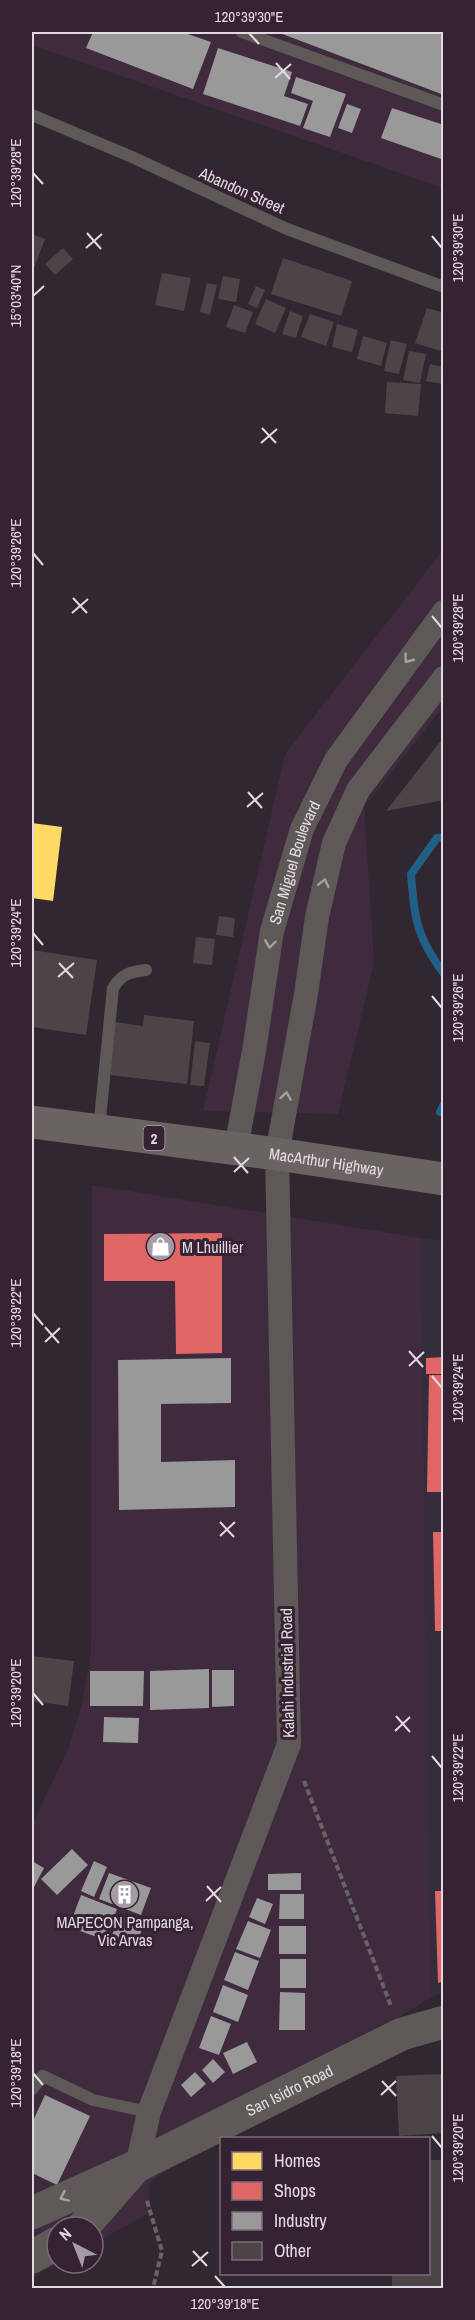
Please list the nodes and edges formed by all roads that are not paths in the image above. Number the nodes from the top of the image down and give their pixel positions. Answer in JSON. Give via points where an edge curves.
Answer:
{"nodes":[{"id":1,"x":242,"y":32,"type":"edge"},
{"id":2,"x":444,"y":105,"type":"edge"},
{"id":3,"x":32,"y":115,"type":"edge"},
{"id":4,"x":444,"y":287,"type":"edge"},
{"id":5,"x":444,"y":612,"type":"edge"},
{"id":6,"x":444,"y":678,"type":"edge"},
{"id":7,"x":146,"y":970,"type":"dead end"},
{"id":8,"x":32,"y":1122,"type":"edge"},
{"id":9,"x":98,"y":1131,"type":"junction"},
{"id":10,"x":236,"y":1148,"type":"junction"},
{"id":11,"x":276,"y":1154,"type":"junction"},
{"id":12,"x":444,"y":1179,"type":"edge"},
{"id":13,"x":444,"y":2022,"type":"edge"},
{"id":14,"x":32,"y":2089,"type":"edge"},
{"id":15,"x":149,"y":2112,"type":"junction"},
{"id":16,"x":136,"y":2166,"type":"junction"},
{"id":17,"x":32,"y":2213,"type":"edge"},
{"id":18,"x":93,"y":2215,"type":"edge"}],
"edges":[{"from":1,"to":2,"type":"lane"},
{"from":3,"to":4,"type":"lane","name":"Abandon Street","via":[[287,229]]},
{"from":5,"to":10,"type":"street","name":"San Miguel Boulevard","one_way":true,"via":[[336,760],[302,829],[272,931]]},
{"from":11,"to":6,"type":"street","name":"San Miguel Boulevard","one_way":true,"via":[[317,916],[334,843],[358,790]]},
{"from":7,"to":9,"type":"lane","via":[[129,972],[113,988]]},
{"from":8,"to":9,"type":"highway","name":"MacArthur Highway","number":"2"},
{"from":9,"to":10,"type":"highway","name":"MacArthur Highway","number":"2"},
{"from":10,"to":11,"type":"highway","name":"MacArthur Highway","number":"2"},
{"from":11,"to":12,"type":"highway","name":"MacArthur Highway","number":"2"},
{"from":11,"to":15,"type":"street","name":"Kalahi Industrial Road","via":[[289,1744]]},
{"from":13,"to":16,"type":"main road","name":"San Isidro Road","via":[[402,2034]]},
{"from":14,"to":15,"type":"lane","via":[[43,2076],[93,2100]]},
{"from":15,"to":16,"type":"street","name":"Kalahi Industrial Road"},
{"from":16,"to":17,"type":"main road","name":"San Isidro Road","one_way":true},
{"from":16,"to":18,"type":"main road","name":"San Isidro Road"}]}
